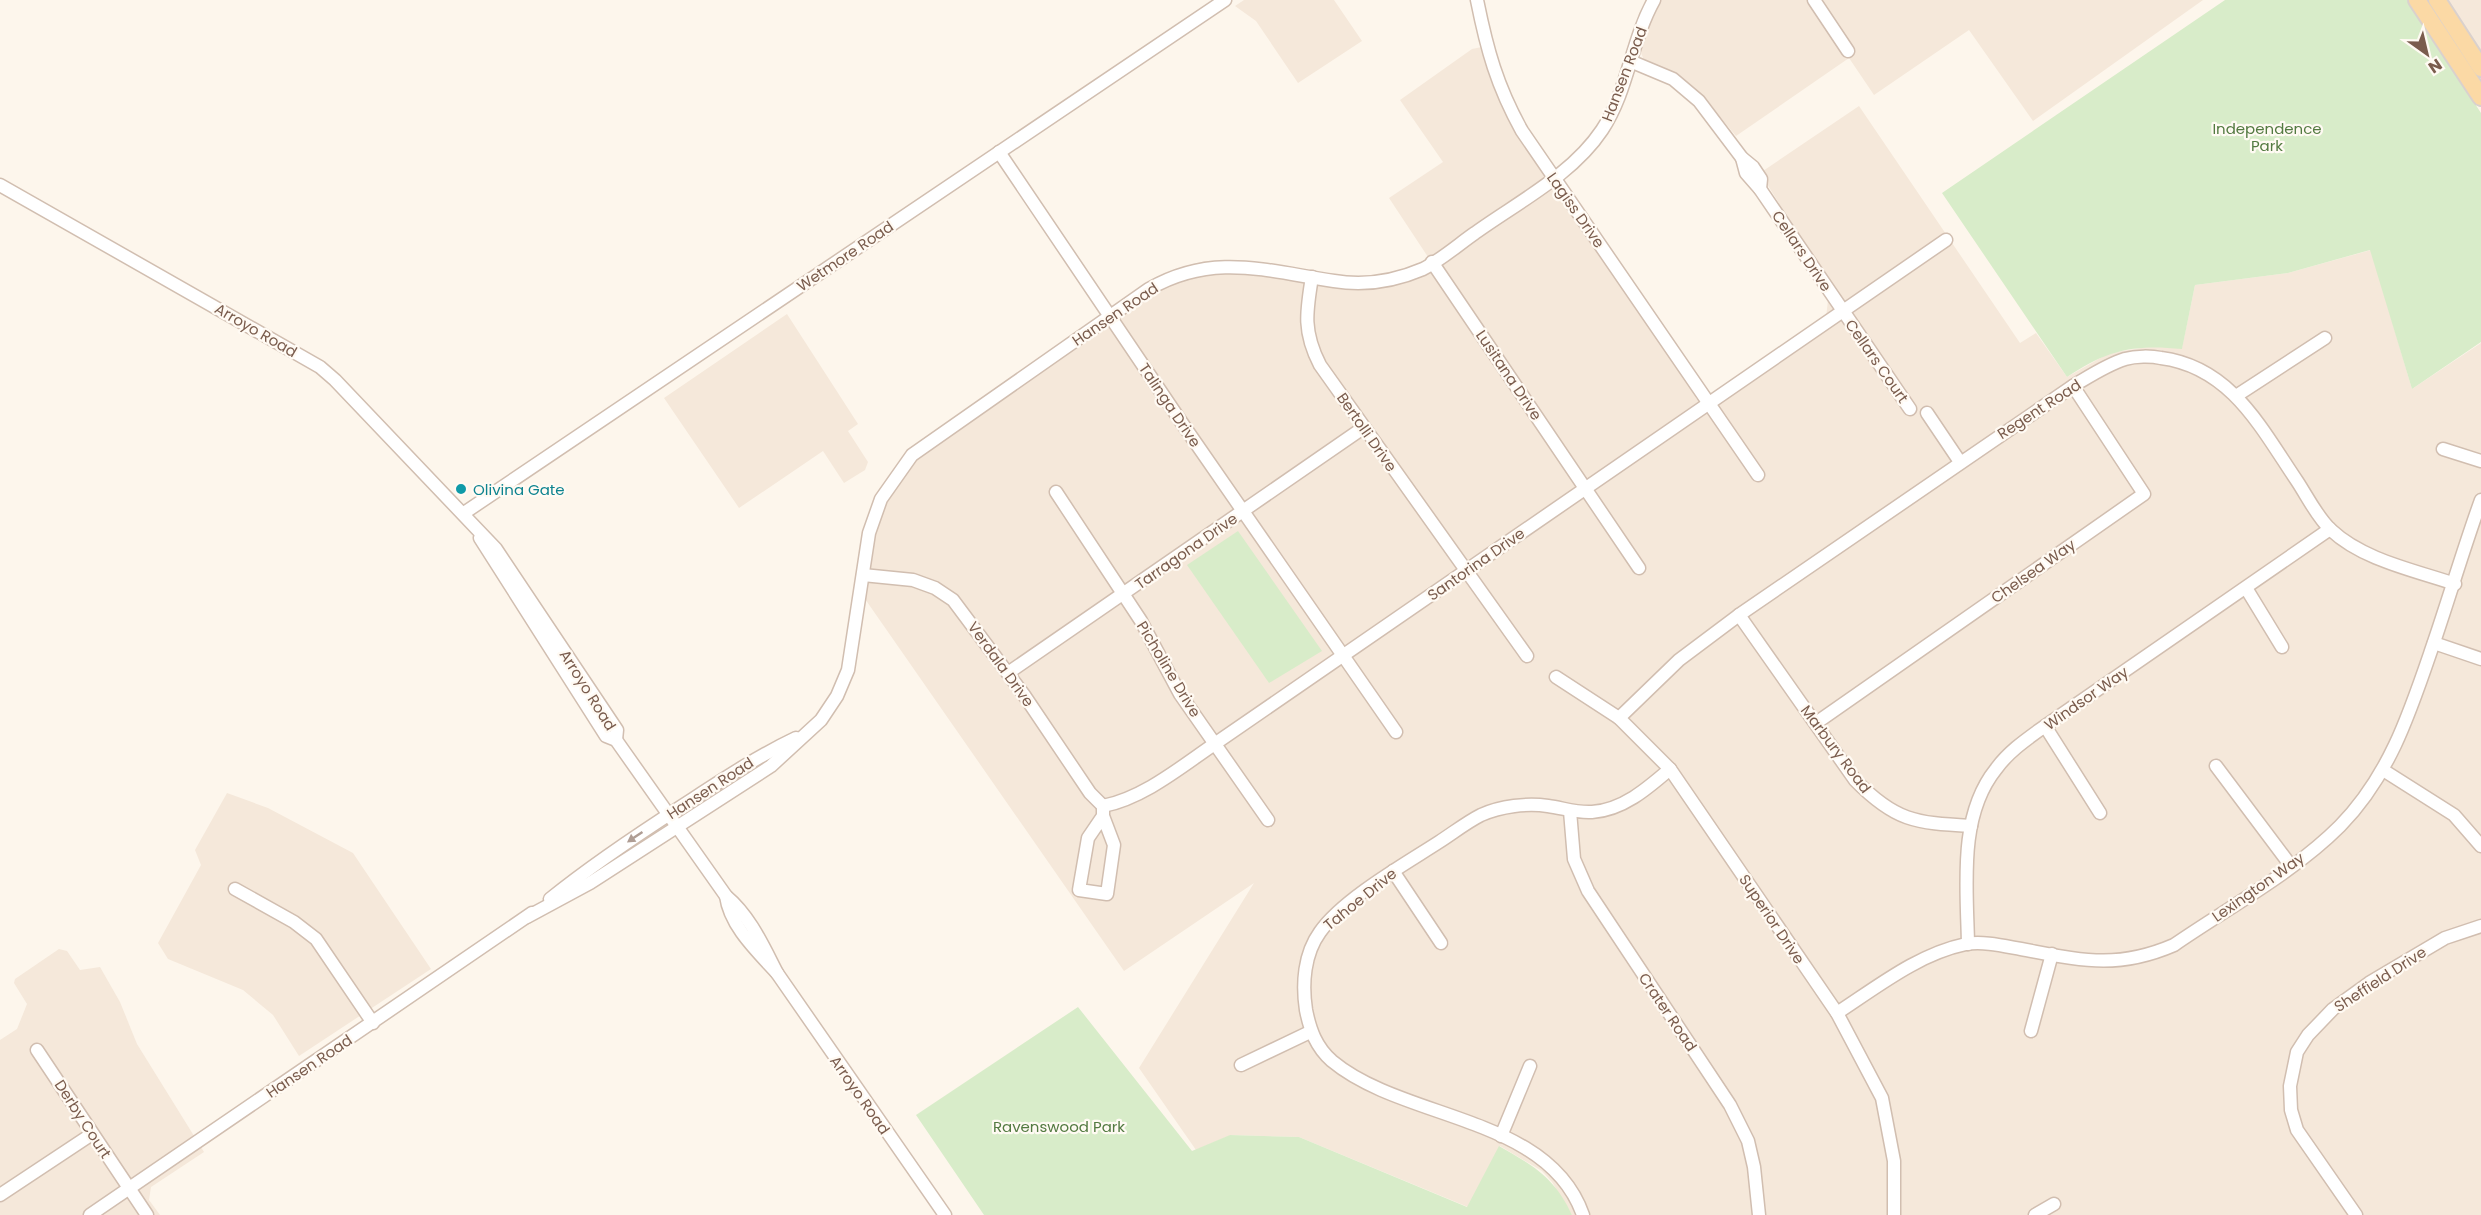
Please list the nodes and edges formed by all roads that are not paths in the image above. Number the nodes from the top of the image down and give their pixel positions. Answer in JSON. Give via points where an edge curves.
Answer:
{"nodes":[{"id":1,"x":1225,"y":0,"type":"edge"},
{"id":2,"x":1477,"y":0,"type":"edge"},
{"id":3,"x":1654,"y":0,"type":"edge"},
{"id":4,"x":1814,"y":0,"type":"edge"},
{"id":5,"x":2439,"y":4,"type":"edge"},
{"id":6,"x":2421,"y":7,"type":"edge"},
{"id":7,"x":1848,"y":51,"type":"dead end"},
{"id":8,"x":1630,"y":61,"type":"junction"},
{"id":9,"x":2481,"y":68,"type":"edge"},
{"id":10,"x":2481,"y":97,"type":"edge"},
{"id":11,"x":999,"y":152,"type":"junction"},
{"id":12,"x":1554,"y":177,"type":"junction"},
{"id":13,"x":0,"y":185,"type":"edge"},
{"id":14,"x":1946,"y":240,"type":"dead end"},
{"id":15,"x":1432,"y":262,"type":"junction"},
{"id":16,"x":1312,"y":277,"type":"junction"},
{"id":17,"x":1843,"y":312,"type":"junction"},
{"id":18,"x":1111,"y":316,"type":"junction"},
{"id":19,"x":2325,"y":338,"type":"dead end"},
{"id":20,"x":2073,"y":386,"type":"junction"},
{"id":21,"x":2236,"y":396,"type":"junction"},
{"id":22,"x":1710,"y":404,"type":"junction"},
{"id":23,"x":1910,"y":409,"type":"dead end"},
{"id":24,"x":1927,"y":413,"type":"dead end"},
{"id":25,"x":1364,"y":428,"type":"junction"},
{"id":26,"x":2443,"y":450,"type":"dead end"},
{"id":27,"x":2481,"y":461,"type":"edge"},
{"id":28,"x":1960,"y":462,"type":"junction"},
{"id":29,"x":1758,"y":475,"type":"dead end"},
{"id":30,"x":1585,"y":488,"type":"junction"},
{"id":31,"x":1056,"y":492,"type":"dead end"},
{"id":32,"x":2481,"y":500,"type":"edge"},
{"id":33,"x":1243,"y":511,"type":"junction"},
{"id":34,"x":464,"y":513,"type":"junction"},
{"id":35,"x":2330,"y":529,"type":"junction"},
{"id":36,"x":1639,"y":568,"type":"dead end"},
{"id":37,"x":1468,"y":571,"type":"junction"},
{"id":38,"x":863,"y":575,"type":"junction"},
{"id":39,"x":2455,"y":584,"type":"junction"},
{"id":40,"x":2247,"y":588,"type":"junction"},
{"id":41,"x":1122,"y":595,"type":"junction"},
{"id":42,"x":1739,"y":615,"type":"junction"},
{"id":43,"x":2434,"y":643,"type":"junction"},
{"id":44,"x":2282,"y":647,"type":"dead end"},
{"id":45,"x":1345,"y":655,"type":"junction"},
{"id":46,"x":1527,"y":656,"type":"dead end"},
{"id":47,"x":2481,"y":659,"type":"edge"},
{"id":48,"x":1008,"y":673,"type":"junction"},
{"id":49,"x":1556,"y":677,"type":"dead end"},
{"id":50,"x":1618,"y":718,"type":"junction"},
{"id":51,"x":1816,"y":723,"type":"junction"},
{"id":52,"x":2044,"y":726,"type":"junction"},
{"id":53,"x":1396,"y":732,"type":"dead end"},
{"id":54,"x":1216,"y":743,"type":"junction"},
{"id":55,"x":2216,"y":766,"type":"dead end"},
{"id":56,"x":1670,"y":769,"type":"junction"},
{"id":57,"x":2383,"y":770,"type":"junction"},
{"id":58,"x":1103,"y":811,"type":"junction"},
{"id":59,"x":1570,"y":812,"type":"junction"},
{"id":60,"x":2100,"y":813,"type":"dead end"},
{"id":61,"x":673,"y":819,"type":"junction"},
{"id":62,"x":1268,"y":820,"type":"dead end"},
{"id":63,"x":1971,"y":826,"type":"junction"},
{"id":64,"x":2481,"y":846,"type":"edge"},
{"id":65,"x":2291,"y":866,"type":"junction"},
{"id":66,"x":1393,"y":871,"type":"junction"},
{"id":67,"x":235,"y":889,"type":"dead end"},
{"id":68,"x":2481,"y":926,"type":"edge"},
{"id":69,"x":1441,"y":943,"type":"dead end"},
{"id":70,"x":1968,"y":944,"type":"junction"},
{"id":71,"x":2052,"y":954,"type":"junction"},
{"id":72,"x":1837,"y":1013,"type":"junction"},
{"id":73,"x":373,"y":1023,"type":"junction"},
{"id":74,"x":2031,"y":1031,"type":"dead end"},
{"id":75,"x":1310,"y":1032,"type":"junction"},
{"id":76,"x":37,"y":1050,"type":"dead end"},
{"id":77,"x":1240,"y":1065,"type":"dead end"},
{"id":78,"x":1530,"y":1066,"type":"dead end"},
{"id":79,"x":92,"y":1134,"type":"junction"},
{"id":80,"x":1501,"y":1136,"type":"junction"},
{"id":81,"x":129,"y":1189,"type":"junction"},
{"id":82,"x":0,"y":1195,"type":"edge"},
{"id":83,"x":2054,"y":1204,"type":"dead end"},
{"id":84,"x":90,"y":1215,"type":"edge"},
{"id":85,"x":147,"y":1215,"type":"edge"},
{"id":86,"x":945,"y":1215,"type":"edge"},
{"id":87,"x":1583,"y":1215,"type":"edge"},
{"id":88,"x":1759,"y":1215,"type":"edge"},
{"id":89,"x":1894,"y":1215,"type":"edge"},
{"id":90,"x":2035,"y":1215,"type":"edge"},
{"id":91,"x":2356,"y":1215,"type":"edge"}],
"edges":[{"from":1,"to":11,"type":"street","name":"Wetmore Road"},
{"from":2,"to":12,"type":"street","name":"Lagiss Drive","via":[[1485,46],[1500,88],[1522,131]]},
{"from":3,"to":8,"type":"street","name":"Hansen Road"},
{"from":4,"to":7,"type":"street"},
{"from":5,"to":6,"type":"main road"},
{"from":5,"to":9,"type":"main road"},
{"from":6,"to":10,"type":"main road"},
{"from":8,"to":12,"type":"street","name":"Hansen Road","via":[[1619,96],[1602,129],[1578,158]]},
{"from":8,"to":17,"type":"street","name":"Cellars Drive","via":[[1665,75],[1705,107],[1761,179],[1760,189]]},
{"from":11,"to":18,"type":"street","name":"Talinga Drive"},
{"from":11,"to":34,"type":"street","name":"Wetmore Road"},
{"from":12,"to":15,"type":"street","name":"Hansen Road"},
{"from":12,"to":22,"type":"street","name":"Lagiss Drive"},
{"from":13,"to":34,"type":"street","name":"Arroyo Road","via":[[320,367]]},
{"from":14,"to":17,"type":"street","name":"Santorina Drive"},
{"from":15,"to":16,"type":"street","name":"Hansen Road","via":[[1377,282],[1359,284]]},
{"from":15,"to":30,"type":"street","name":"Lusitana Drive"},
{"from":16,"to":18,"type":"street","name":"Hansen Road","via":[[1246,266],[1193,269],[1167,278]]},
{"from":16,"to":25,"type":"street","name":"Bertolli Drive","via":[[1306,323],[1309,344]]},
{"from":17,"to":22,"type":"street","name":"Santorina Drive"},
{"from":17,"to":23,"type":"street","name":"Cellars Court"},
{"from":18,"to":33,"type":"street","name":"Talinga Drive"},
{"from":18,"to":38,"type":"street","name":"Hansen Road","via":[[912,455],[890,483],[874,513]]},
{"from":19,"to":21,"type":"street"},
{"from":20,"to":21,"type":"street","name":"Regent Road","via":[[2128,358],[2156,357],[2185,361],[2211,375]]},
{"from":20,"to":28,"type":"street","name":"Regent Road"},
{"from":20,"to":51,"type":"street","name":"Chelsea Way","via":[[2144,494]]},
{"from":21,"to":35,"type":"street","name":"Regent Road"},
{"from":22,"to":29,"type":"street","name":"Lagiss Drive"},
{"from":22,"to":30,"type":"street","name":"Santorina Drive"},
{"from":24,"to":28,"type":"street"},
{"from":25,"to":33,"type":"street","name":"Tarragona Drive"},
{"from":25,"to":37,"type":"street","name":"Bertolli Drive"},
{"from":26,"to":27,"type":"street"},
{"from":28,"to":42,"type":"street","name":"Regent Road"},
{"from":30,"to":36,"type":"street","name":"Lusitana Drive"},
{"from":30,"to":37,"type":"street","name":"Santorina Drive"},
{"from":31,"to":41,"type":"street","name":"Picholine Drive"},
{"from":32,"to":39,"type":"street","name":"Lexington Way"},
{"from":33,"to":41,"type":"street","name":"Tarragona Drive"},
{"from":33,"to":45,"type":"street","name":"Talinga Drive"},
{"from":34,"to":61,"type":"street","name":"Arroyo Road","via":[[606,736],[616,740]]},
{"from":35,"to":39,"type":"street","name":"Regent Road","via":[[2386,561]]},
{"from":35,"to":40,"type":"street","name":"Windsor Way"},
{"from":37,"to":45,"type":"street","name":"Santorina Drive"},
{"from":37,"to":46,"type":"street","name":"Bertolli Drive"},
{"from":38,"to":48,"type":"street","name":"Verdala Drive","via":[[913,580],[945,594]]},
{"from":38,"to":61,"type":"street","name":"Hansen Road","via":[[848,670],[831,708],[771,766]]},
{"from":39,"to":43,"type":"street","name":"Lexington Way"},
{"from":40,"to":44,"type":"street"},
{"from":40,"to":52,"type":"street","name":"Windsor Way"},
{"from":41,"to":48,"type":"street","name":"Tarragona Drive"},
{"from":41,"to":54,"type":"street","name":"Picholine Drive","via":[[1141,621],[1180,694]]},
{"from":42,"to":50,"type":"street","name":"Regent Road","via":[[1679,660]]},
{"from":42,"to":51,"type":"street","name":"Marbury Road"},
{"from":43,"to":47,"type":"street"},
{"from":43,"to":57,"type":"street","name":"Lexington Way","via":[[2417,695]]},
{"from":45,"to":53,"type":"street","name":"Talinga Drive"},
{"from":45,"to":54,"type":"street","name":"Santorina Drive"},
{"from":48,"to":58,"type":"street","name":"Verdala Drive"},
{"from":49,"to":50,"type":"street","name":"Superior Drive"},
{"from":50,"to":56,"type":"street","name":"Superior Drive"},
{"from":51,"to":63,"type":"street","name":"Marbury Road","via":[[1855,780],[1877,803],[1899,817],[1930,824]]},
{"from":52,"to":60,"type":"street"},
{"from":52,"to":63,"type":"street","name":"Windsor Way","via":[[2016,747],[1995,770],[1979,798]]},
{"from":54,"to":58,"type":"street","name":"Santorina Drive","via":[[1164,778]]},
{"from":54,"to":62,"type":"street","name":"Picholine Drive"},
{"from":55,"to":65,"type":"street"},
{"from":56,"to":59,"type":"street","name":"Tahoe Drive","via":[[1624,803],[1594,812]]},
{"from":56,"to":72,"type":"street","name":"Superior Drive"},
{"from":57,"to":64,"type":"street","via":[[2454,815]]},
{"from":57,"to":65,"type":"street","name":"Lexington Way","via":[[2339,826]]},
{"from":58,"to":58,"type":"street","via":[[1114,845],[1107,894],[1079,890],[1088,838]]},
{"from":59,"to":66,"type":"street","name":"Tahoe Drive","via":[[1527,805],[1481,815]]},
{"from":59,"to":88,"type":"street","name":"Crater Road","via":[[1574,859],[1588,891],[1727,1100],[1748,1141]]},
{"from":61,"to":73,"type":"street","name":"Hansen Road","via":[[590,884],[527,917]]},
{"from":61,"to":86,"type":"street","name":"Arroyo Road","via":[[726,896],[738,906],[777,973]]},
{"from":63,"to":70,"type":"street","name":"Windsor Way"},
{"from":65,"to":71,"type":"street","name":"Lexington Way","via":[[2174,945],[2151,955],[2103,962]]},
{"from":66,"to":69,"type":"street"},
{"from":66,"to":75,"type":"street","name":"Tahoe Drive","via":[[1320,932],[1309,956],[1303,987]]},
{"from":67,"to":73,"type":"street","via":[[316,939]]},
{"from":68,"to":91,"type":"street","name":"Sheffield Drive","via":[[2445,938],[2369,983],[2333,1009],[2296,1052],[2290,1086],[2297,1130]]},
{"from":70,"to":71,"type":"street","name":"Lexington Way"},
{"from":70,"to":72,"type":"street","name":"Lexington Way","via":[[1931,955]]},
{"from":71,"to":74,"type":"street"},
{"from":72,"to":89,"type":"street","name":"Superior Drive","via":[[1882,1098],[1894,1161]]},
{"from":73,"to":81,"type":"street","name":"Hansen Road"},
{"from":75,"to":77,"type":"street"},
{"from":75,"to":80,"type":"street","name":"Tahoe Drive","via":[[1328,1057],[1351,1076]]},
{"from":76,"to":79,"type":"street","name":"Derby Court"},
{"from":78,"to":80,"type":"street"},
{"from":79,"to":81,"type":"street","name":"Derby Court"},
{"from":79,"to":82,"type":"street"},
{"from":80,"to":87,"type":"street","name":"Tahoe Drive","via":[[1536,1153],[1558,1174],[1578,1201]]},
{"from":81,"to":84,"type":"street","name":"Hansen Road"},
{"from":81,"to":85,"type":"street","name":"Derby Court"},
{"from":83,"to":90,"type":"street"}]}
